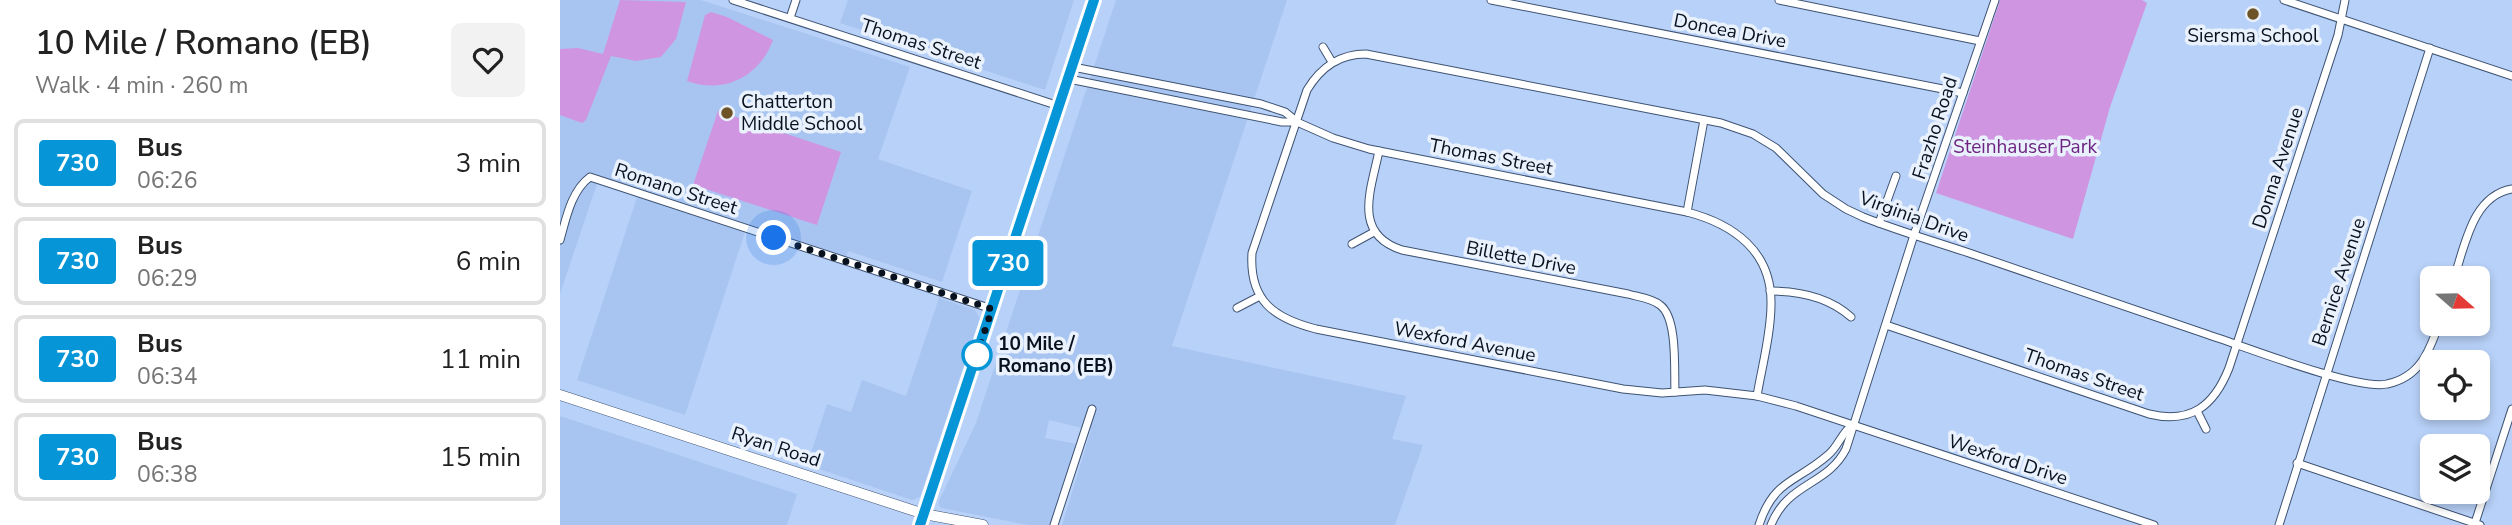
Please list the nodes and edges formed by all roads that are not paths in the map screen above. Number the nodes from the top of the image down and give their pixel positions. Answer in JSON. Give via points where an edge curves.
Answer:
{"nodes":[{"id":1,"x":733,"y":0,"type":"edge"},
{"id":2,"x":796,"y":0,"type":"edge"},
{"id":3,"x":1094,"y":0,"type":"edge"},
{"id":4,"x":1491,"y":0,"type":"edge"},
{"id":5,"x":1779,"y":0,"type":"edge"},
{"id":6,"x":1995,"y":0,"type":"edge"},
{"id":7,"x":2284,"y":0,"type":"edge"},
{"id":8,"x":2345,"y":0,"type":"edge"},
{"id":9,"x":790,"y":18,"type":"junction"},
{"id":10,"x":2341,"y":20,"type":"junction"},
{"id":11,"x":1980,"y":41,"type":"junction"},
{"id":12,"x":1323,"y":47,"type":"dead end"},
{"id":13,"x":2430,"y":48,"type":"junction"},
{"id":14,"x":1332,"y":62,"type":"junction"},
{"id":15,"x":1073,"y":67,"type":"junction"},
{"id":16,"x":2512,"y":76,"type":"edge"},
{"id":17,"x":1069,"y":79,"type":"junction"},
{"id":18,"x":1160,"y":84,"type":"junction"},
{"id":19,"x":1200,"y":93,"type":"junction"},
{"id":20,"x":1963,"y":93,"type":"junction"},
{"id":21,"x":1158,"y":97,"type":"junction"},
{"id":22,"x":1196,"y":105,"type":"junction"},
{"id":23,"x":1059,"y":106,"type":"junction"},
{"id":24,"x":1704,"y":120,"type":"junction"},
{"id":25,"x":1297,"y":122,"type":"junction"},
{"id":26,"x":1379,"y":151,"type":"junction"},
{"id":27,"x":1896,"y":176,"type":"dead end"},
{"id":28,"x":2512,"y":189,"type":"edge"},
{"id":29,"x":1687,"y":212,"type":"junction"},
{"id":30,"x":1879,"y":223,"type":"junction"},
{"id":31,"x":1374,"y":232,"type":"junction"},
{"id":32,"x":1914,"y":235,"type":"junction"},
{"id":33,"x":560,"y":240,"type":"edge"},
{"id":34,"x":1352,"y":244,"type":"dead end"},
{"id":35,"x":2458,"y":266,"type":"edge"},
{"id":36,"x":1770,"y":291,"type":"junction"},
{"id":37,"x":1260,"y":296,"type":"junction"},
{"id":38,"x":1237,"y":308,"type":"dead end"},
{"id":39,"x":992,"y":309,"type":"junction"},
{"id":40,"x":1851,"y":317,"type":"dead end"},
{"id":41,"x":1886,"y":325,"type":"junction"},
{"id":42,"x":2434,"y":336,"type":"edge"},
{"id":43,"x":2237,"y":344,"type":"junction"},
{"id":44,"x":2326,"y":373,"type":"junction"},
{"id":45,"x":1675,"y":392,"type":"junction"},
{"id":46,"x":560,"y":395,"type":"edge"},
{"id":47,"x":1757,"y":396,"type":"junction"},
{"id":48,"x":1092,"y":409,"type":"dead end"},
{"id":49,"x":2512,"y":409,"type":"edge"},
{"id":50,"x":2197,"y":411,"type":"junction"},
{"id":51,"x":1853,"y":425,"type":"junction"},
{"id":52,"x":2206,"y":429,"type":"dead end"},
{"id":53,"x":2297,"y":463,"type":"junction"},
{"id":54,"x":924,"y":514,"type":"junction"},
{"id":55,"x":2477,"y":524,"type":"edge"},
{"id":56,"x":920,"y":525,"type":"edge"},
{"id":57,"x":983,"y":525,"type":"edge"},
{"id":58,"x":1054,"y":525,"type":"edge"},
{"id":59,"x":1759,"y":525,"type":"edge"},
{"id":60,"x":1771,"y":525,"type":"edge"},
{"id":61,"x":2154,"y":525,"type":"edge"},
{"id":62,"x":2279,"y":525,"type":"edge"}],
"edges":[{"from":1,"to":9,"type":"street","name":"Thomas Street"},
{"from":2,"to":9,"type":"street"},
{"from":3,"to":15,"type":"main road"},
{"from":4,"to":20,"type":"street","name":"Doncea Drive"},
{"from":5,"to":11,"type":"street"},
{"from":6,"to":11,"type":"street","name":"Frazho Road"},
{"from":7,"to":10,"type":"street"},
{"from":8,"to":10,"type":"street","name":"Donna Avenue"},
{"from":9,"to":23,"type":"street","name":"Thomas Street"},
{"from":10,"to":13,"type":"street"},
{"from":10,"to":43,"type":"street","name":"Donna Avenue"},
{"from":11,"to":20,"type":"street","name":"Frazho Road"},
{"from":12,"to":14,"type":"street"},
{"from":13,"to":16,"type":"street"},
{"from":13,"to":44,"type":"street","name":"Bernice Avenue"},
{"from":14,"to":24,"type":"street","name":"Virginia Drive","via":[[1354,54],[1374,55]]},
{"from":14,"to":25,"type":"street","via":[[1307,90]]},
{"from":15,"to":17,"type":"main road"},
{"from":15,"to":18,"type":"street"},
{"from":17,"to":21,"type":"street","name":"Thomas Street"},
{"from":17,"to":23,"type":"main road"},
{"from":18,"to":19,"type":"street"},
{"from":18,"to":21,"type":"street"},
{"from":19,"to":22,"type":"street"},
{"from":19,"to":25,"type":"street","via":[[1261,104],[1285,112]]},
{"from":20,"to":32,"type":"street","name":"Frazho Road"},
{"from":21,"to":22,"type":"street","name":"Thomas Street"},
{"from":22,"to":25,"type":"street","name":"Thomas Street"},
{"from":23,"to":39,"type":"main road"},
{"from":24,"to":29,"type":"street"},
{"from":24,"to":30,"type":"street","name":"Virginia Drive","via":[[1753,134],[1788,158],[1823,194]]},
{"from":25,"to":26,"type":"street","name":"Thomas Street"},
{"from":25,"to":37,"type":"street","via":[[1252,253],[1251,267]]},
{"from":26,"to":29,"type":"street","name":"Thomas Street"},
{"from":26,"to":31,"type":"street","via":[[1368,203]]},
{"from":27,"to":30,"type":"street"},
{"from":28,"to":35,"type":"street","via":[[2489,199],[2474,220]]},
{"from":29,"to":36,"type":"street","name":"Thomas Street","via":[[1724,224],[1746,241],[1761,264]]},
{"from":30,"to":32,"type":"street","name":"Virginia Drive"},
{"from":31,"to":34,"type":"street"},
{"from":31,"to":45,"type":"street","name":"Billette Drive","via":[[1402,250],[1657,303],[1672,326]]},
{"from":32,"to":41,"type":"street","name":"Frazho Road"},
{"from":32,"to":43,"type":"street","name":"Virginia Drive"},
{"from":33,"to":39,"type":"street","name":"Romano Street","via":[[576,192],[590,177]]},
{"from":36,"to":40,"type":"street","via":[[1808,295]]},
{"from":36,"to":47,"type":"street","name":"Thomas Street"},
{"from":37,"to":38,"type":"street"},
{"from":37,"to":45,"type":"street","name":"Wexford Avenue","via":[[1281,318],[1316,329],[1623,389]]},
{"from":39,"to":54,"type":"main road"},
{"from":41,"to":50,"type":"street","name":"Thomas Street","via":[[2149,414],[2175,417]]},
{"from":41,"to":51,"type":"street","name":"Frazho Road"},
{"from":42,"to":44,"type":"street","name":"Virginia Drive","via":[[2423,363],[2403,379],[2370,384]]},
{"from":43,"to":44,"type":"street","name":"Virginia Drive"},
{"from":43,"to":50,"type":"street","via":[[2221,388]]},
{"from":44,"to":53,"type":"street","name":"Bernice Avenue"},
{"from":45,"to":47,"type":"street","name":"Wexford Avenue"},
{"from":46,"to":54,"type":"main road","name":"Ryan Road"},
{"from":47,"to":51,"type":"street","name":"Wexford Avenue"},
{"from":48,"to":58,"type":"street"},
{"from":49,"to":55,"type":"street"},
{"from":50,"to":52,"type":"street"},
{"from":51,"to":59,"type":"street","name":"Frazho Road","via":[[1829,455],[1778,489]]},
{"from":51,"to":60,"type":"street","name":"Frazho Road","via":[[1838,462],[1789,496]]},
{"from":51,"to":61,"type":"street","name":"Wexford Drive"},
{"from":53,"to":55,"type":"street"},
{"from":53,"to":62,"type":"street","name":"Bernice Avenue"},
{"from":54,"to":56,"type":"main road"},
{"from":54,"to":57,"type":"main road","name":"Ryan Road"}]}
